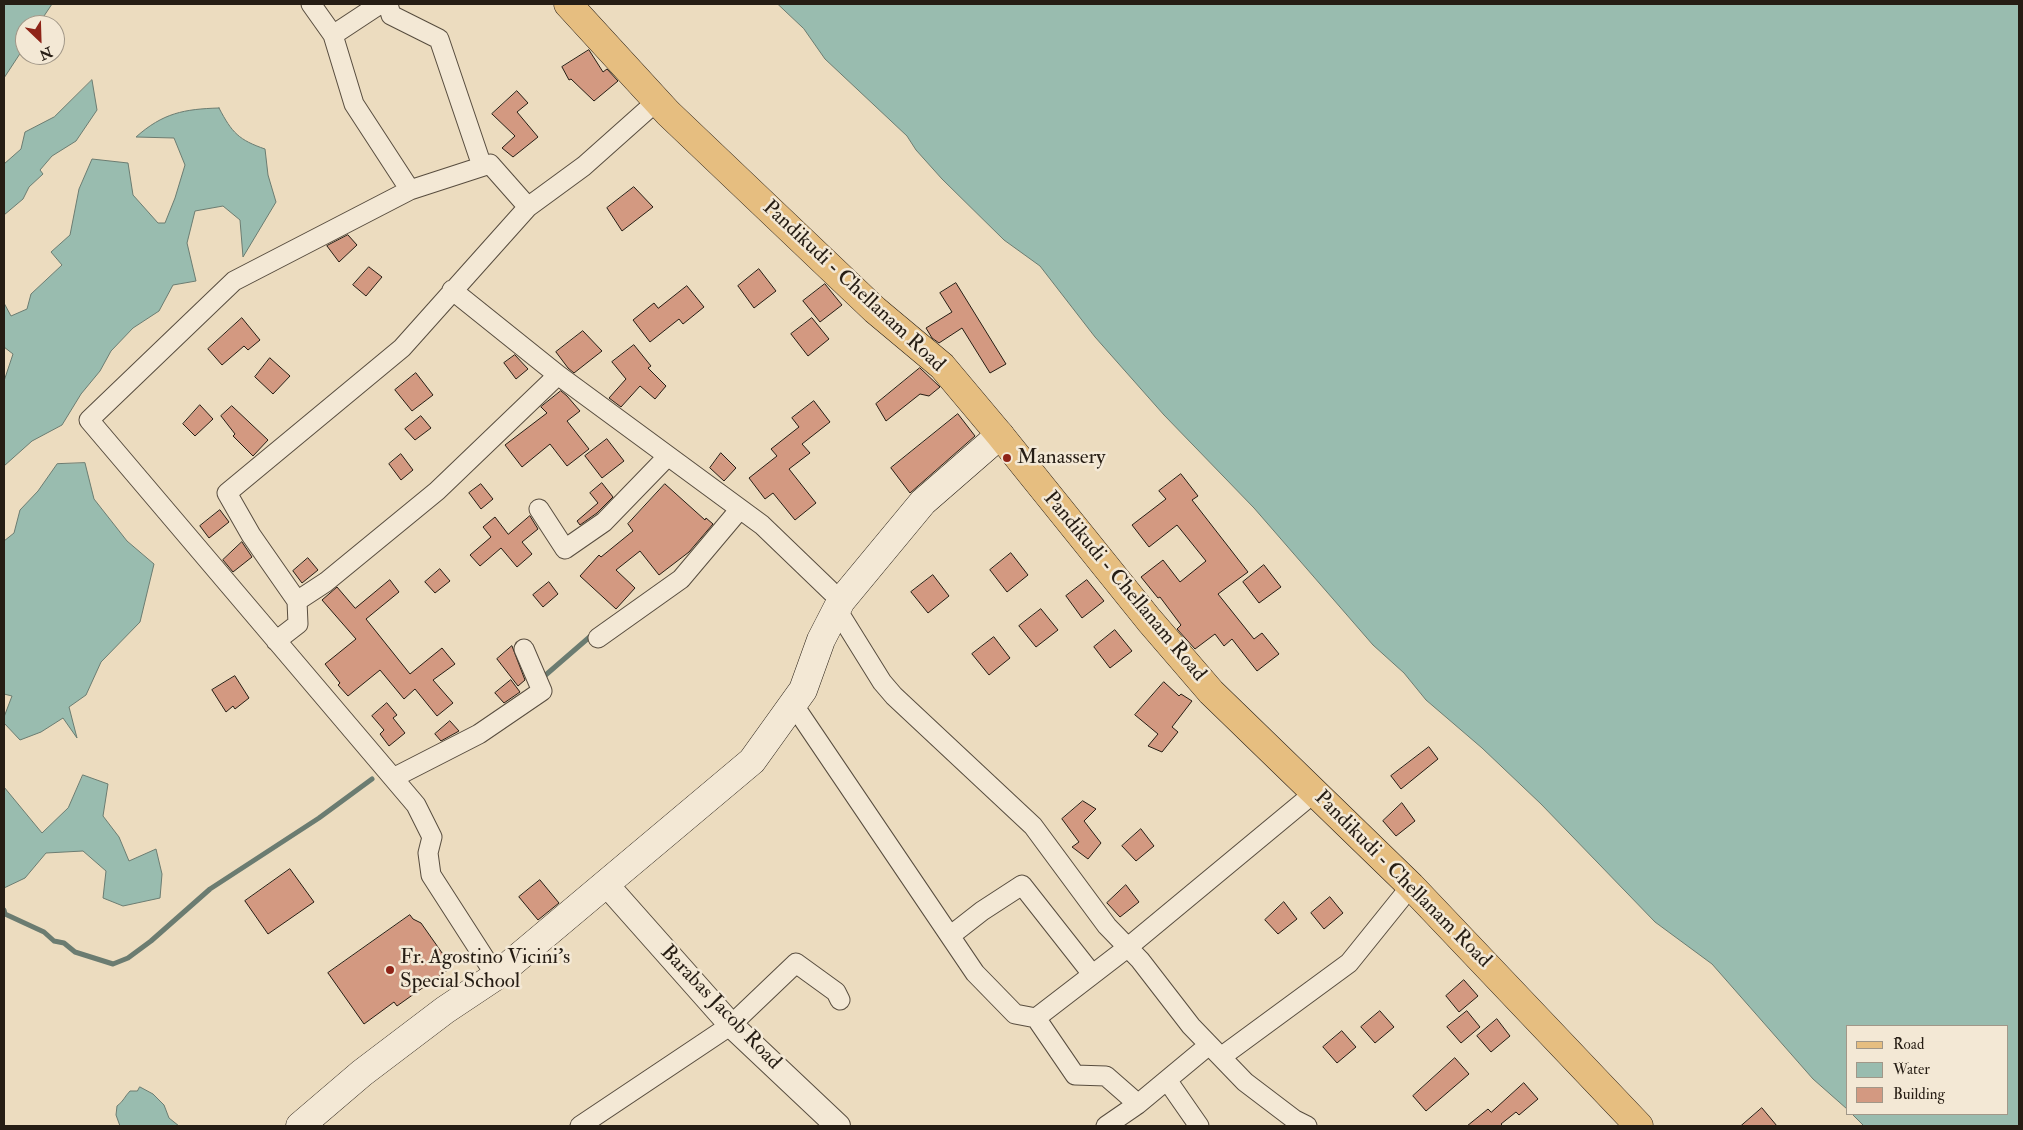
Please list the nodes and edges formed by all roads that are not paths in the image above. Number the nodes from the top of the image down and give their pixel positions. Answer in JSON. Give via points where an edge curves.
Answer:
{"nodes":[{"id":1,"x":311,"y":4,"type":"edge"},
{"id":2,"x":380,"y":4,"type":"edge"},
{"id":3,"x":388,"y":4,"type":"edge"},
{"id":4,"x":568,"y":4,"type":"edge"},
{"id":5,"x":333,"y":35,"type":"junction"},
{"id":6,"x":657,"y":101,"type":"junction"},
{"id":7,"x":482,"y":166,"type":"junction"},
{"id":8,"x":410,"y":190,"type":"junction"},
{"id":9,"x":528,"y":207,"type":"junction"},
{"id":10,"x":452,"y":290,"type":"junction"},
{"id":11,"x":558,"y":375,"type":"junction"},
{"id":12,"x":1000,"y":435,"type":"junction"},
{"id":13,"x":668,"y":456,"type":"junction"},
{"id":14,"x":539,"y":509,"type":"dead end"},
{"id":15,"x":740,"y":509,"type":"junction"},
{"id":16,"x":297,"y":600,"type":"junction"},
{"id":17,"x":839,"y":604,"type":"junction"},
{"id":18,"x":598,"y":638,"type":"dead end"},
{"id":19,"x":276,"y":641,"type":"junction"},
{"id":20,"x":524,"y":649,"type":"dead end"},
{"id":21,"x":793,"y":704,"type":"junction"},
{"id":22,"x":393,"y":778,"type":"junction"},
{"id":23,"x":1314,"y":793,"type":"junction"},
{"id":24,"x":606,"y":884,"type":"junction"},
{"id":25,"x":1411,"y":886,"type":"junction"},
{"id":26,"x":950,"y":936,"type":"junction"},
{"id":27,"x":1126,"y":948,"type":"junction"},
{"id":28,"x":1092,"y":974,"type":"junction"},
{"id":29,"x":496,"y":976,"type":"junction"},
{"id":30,"x":840,"y":1000,"type":"dead end"},
{"id":31,"x":1036,"y":1018,"type":"junction"},
{"id":32,"x":731,"y":1025,"type":"junction"},
{"id":33,"x":1215,"y":1051,"type":"junction"},
{"id":34,"x":1167,"y":1080,"type":"junction"},
{"id":35,"x":1138,"y":1104,"type":"junction"},
{"id":36,"x":1632,"y":1124,"type":"edge"},
{"id":37,"x":300,"y":1126,"type":"edge"},
{"id":38,"x":580,"y":1126,"type":"edge"},
{"id":39,"x":838,"y":1126,"type":"edge"},
{"id":40,"x":1106,"y":1126,"type":"edge"},
{"id":41,"x":1199,"y":1126,"type":"edge"},
{"id":42,"x":1307,"y":1126,"type":"edge"}],
"edges":[{"from":1,"to":5,"type":"street"},
{"from":2,"to":5,"type":"street"},
{"from":3,"to":7,"type":"street","via":[[391,14],[439,39]]},
{"from":4,"to":6,"type":"main road","name":"Pandikudi - Chellanam Road"},
{"from":5,"to":8,"type":"street","via":[[354,104]]},
{"from":6,"to":9,"type":"street","via":[[584,166]]},
{"from":6,"to":12,"type":"main road","name":"Pandikudi - Chellanam Road","via":[[875,310],[942,366]]},
{"from":7,"to":8,"type":"street"},
{"from":7,"to":9,"type":"street","via":[[490,164]]},
{"from":8,"to":19,"type":"street","via":[[234,281],[89,420]]},
{"from":9,"to":10,"type":"street"},
{"from":10,"to":11,"type":"street"},
{"from":10,"to":16,"type":"street","via":[[402,348],[227,493],[251,535]]},
{"from":11,"to":13,"type":"street"},
{"from":11,"to":16,"type":"street","via":[[437,491],[326,582]]},
{"from":12,"to":17,"type":"main road","via":[[923,502]]},
{"from":12,"to":23,"type":"main road","name":"Pandikudi - Chellanam Road","via":[[1211,692]]},
{"from":13,"to":14,"type":"street","via":[[604,522],[564,549]]},
{"from":13,"to":15,"type":"street"},
{"from":15,"to":17,"type":"street","via":[[762,525]]},
{"from":15,"to":18,"type":"street","via":[[681,580]]},
{"from":16,"to":19,"type":"street","via":[[298,624]]},
{"from":17,"to":21,"type":"main road","via":[[821,640],[803,690]]},
{"from":17,"to":27,"type":"street","via":[[888,689],[1032,826]]},
{"from":19,"to":22,"type":"street"},
{"from":20,"to":22,"type":"street","via":[[542,691],[479,734]]},
{"from":21,"to":24,"type":"main road","via":[[752,761]]},
{"from":21,"to":26,"type":"street"},
{"from":22,"to":29,"type":"street","via":[[416,805],[432,837],[428,853],[431,875]]},
{"from":23,"to":25,"type":"main road","name":"Pandikudi - Chellanam Road"},
{"from":23,"to":27,"type":"street"},
{"from":24,"to":29,"type":"main road"},
{"from":24,"to":32,"type":"street","name":"Barabas Jacob Road"},
{"from":25,"to":33,"type":"street","via":[[1349,963]]},
{"from":25,"to":36,"type":"main road","name":"Pandikudi - Chellanam Road"},
{"from":26,"to":28,"type":"street","via":[[1022,886]]},
{"from":26,"to":31,"type":"street","via":[[975,973],[1015,1014]]},
{"from":27,"to":28,"type":"street"},
{"from":27,"to":33,"type":"street","via":[[1140,960],[1191,1026]]},
{"from":28,"to":31,"type":"street"},
{"from":29,"to":37,"type":"main road","via":[[362,1072]]},
{"from":30,"to":32,"type":"street","via":[[836,992],[796,963]]},
{"from":31,"to":35,"type":"street","via":[[1075,1075],[1106,1076]]},
{"from":32,"to":38,"type":"street"},
{"from":32,"to":39,"type":"street","name":"Barabas Jacob Road"},
{"from":33,"to":34,"type":"street"},
{"from":33,"to":42,"type":"street","via":[[1245,1082]]},
{"from":34,"to":35,"type":"street"},
{"from":34,"to":41,"type":"street"},
{"from":35,"to":40,"type":"street"}]}
